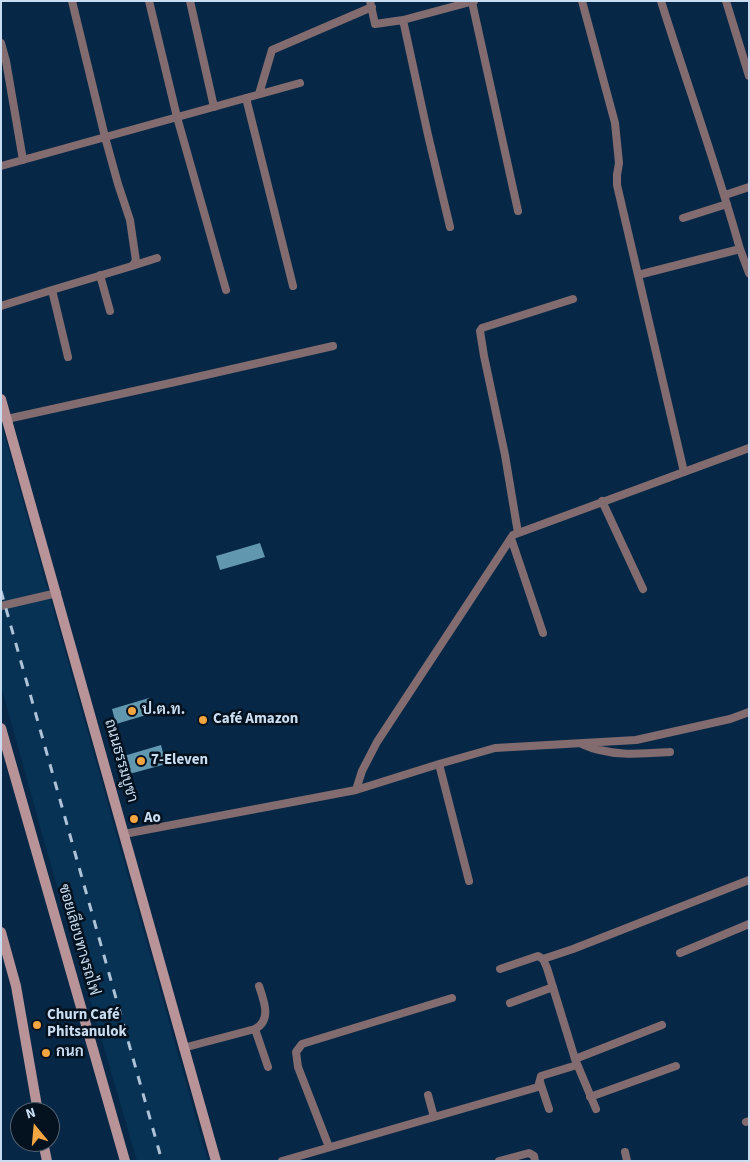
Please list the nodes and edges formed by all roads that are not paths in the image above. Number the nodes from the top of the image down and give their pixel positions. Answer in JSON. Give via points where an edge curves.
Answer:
{"nodes":[{"id":1,"x":72,"y":1,"type":"edge"},
{"id":2,"x":148,"y":1,"type":"edge"},
{"id":3,"x":190,"y":1,"type":"edge"},
{"id":4,"x":582,"y":1,"type":"edge"},
{"id":5,"x":661,"y":1,"type":"edge"},
{"id":6,"x":726,"y":1,"type":"edge"},
{"id":7,"x":473,"y":2,"type":"edge"},
{"id":8,"x":371,"y":4,"type":"edge"},
{"id":9,"x":403,"y":20,"type":"junction"},
{"id":10,"x":1,"y":43,"type":"edge"},
{"id":11,"x":749,"y":76,"type":"edge"},
{"id":12,"x":300,"y":83,"type":"dead end"},
{"id":13,"x":259,"y":94,"type":"junction"},
{"id":14,"x":246,"y":98,"type":"junction"},
{"id":15,"x":214,"y":107,"type":"junction"},
{"id":16,"x":177,"y":117,"type":"junction"},
{"id":17,"x":105,"y":137,"type":"junction"},
{"id":18,"x":23,"y":160,"type":"junction"},
{"id":19,"x":1,"y":166,"type":"edge"},
{"id":20,"x":749,"y":187,"type":"edge"},
{"id":21,"x":725,"y":195,"type":"junction"},
{"id":22,"x":727,"y":204,"type":"junction"},
{"id":23,"x":518,"y":211,"type":"dead end"},
{"id":24,"x":683,"y":218,"type":"dead end"},
{"id":25,"x":450,"y":227,"type":"dead end"},
{"id":26,"x":740,"y":249,"type":"junction"},
{"id":27,"x":157,"y":258,"type":"dead end"},
{"id":28,"x":132,"y":266,"type":"junction"},
{"id":29,"x":749,"y":273,"type":"edge"},
{"id":30,"x":100,"y":275,"type":"junction"},
{"id":31,"x":638,"y":275,"type":"junction"},
{"id":32,"x":293,"y":286,"type":"dead end"},
{"id":33,"x":52,"y":290,"type":"junction"},
{"id":34,"x":226,"y":290,"type":"dead end"},
{"id":35,"x":573,"y":299,"type":"dead end"},
{"id":36,"x":1,"y":306,"type":"edge"},
{"id":37,"x":110,"y":311,"type":"dead end"},
{"id":38,"x":333,"y":346,"type":"dead end"},
{"id":39,"x":68,"y":356,"type":"dead end"},
{"id":40,"x":1,"y":399,"type":"edge"},
{"id":41,"x":7,"y":419,"type":"junction"},
{"id":42,"x":749,"y":448,"type":"edge"},
{"id":43,"x":684,"y":472,"type":"junction"},
{"id":44,"x":602,"y":501,"type":"junction"},
{"id":45,"x":514,"y":535,"type":"junction"},
{"id":46,"x":643,"y":589,"type":"dead end"},
{"id":47,"x":57,"y":593,"type":"junction"},
{"id":48,"x":1,"y":606,"type":"edge"},
{"id":49,"x":543,"y":634,"type":"dead end"},
{"id":50,"x":749,"y":712,"type":"edge"},
{"id":51,"x":1,"y":728,"type":"edge"},
{"id":52,"x":581,"y":743,"type":"junction"},
{"id":53,"x":670,"y":752,"type":"dead end"},
{"id":54,"x":439,"y":764,"type":"junction"},
{"id":55,"x":356,"y":790,"type":"junction"},
{"id":56,"x":124,"y":834,"type":"junction"},
{"id":57,"x":749,"y":880,"type":"edge"},
{"id":58,"x":469,"y":881,"type":"dead end"},
{"id":59,"x":749,"y":924,"type":"edge"},
{"id":60,"x":1,"y":932,"type":"edge"},
{"id":61,"x":680,"y":953,"type":"dead end"},
{"id":62,"x":543,"y":959,"type":"junction"},
{"id":63,"x":500,"y":969,"type":"dead end"},
{"id":64,"x":259,"y":986,"type":"dead end"},
{"id":65,"x":553,"y":987,"type":"junction"},
{"id":66,"x":452,"y":998,"type":"dead end"},
{"id":67,"x":510,"y":1003,"type":"dead end"},
{"id":68,"x":662,"y":1026,"type":"dead end"},
{"id":69,"x":255,"y":1029,"type":"junction"},
{"id":70,"x":184,"y":1048,"type":"junction"},
{"id":71,"x":576,"y":1062,"type":"junction"},
{"id":72,"x":676,"y":1066,"type":"dead end"},
{"id":73,"x":268,"y":1067,"type":"dead end"},
{"id":74,"x":540,"y":1082,"type":"junction"},
{"id":75,"x":428,"y":1095,"type":"dead end"},
{"id":76,"x":590,"y":1097,"type":"junction"},
{"id":77,"x":36,"y":1102,"type":"edge"},
{"id":78,"x":549,"y":1109,"type":"dead end"},
{"id":79,"x":596,"y":1109,"type":"dead end"},
{"id":80,"x":434,"y":1117,"type":"junction"},
{"id":81,"x":329,"y":1147,"type":"junction"},
{"id":82,"x":625,"y":1152,"type":"dead end"},
{"id":83,"x":125,"y":1161,"type":"edge"},
{"id":84,"x":216,"y":1161,"type":"edge"},
{"id":85,"x":282,"y":1161,"type":"edge"},
{"id":86,"x":499,"y":1161,"type":"edge"},
{"id":87,"x":535,"y":1161,"type":"edge"},
{"id":88,"x":627,"y":1161,"type":"edge"}],
"edges":[{"from":1,"to":17,"type":"street"},
{"from":2,"to":16,"type":"street"},
{"from":3,"to":15,"type":"street"},
{"from":4,"to":31,"type":"street","via":[[615,123],[619,163],[617,185]]},
{"from":5,"to":21,"type":"street"},
{"from":6,"to":11,"type":"street"},
{"from":7,"to":9,"type":"street"},
{"from":7,"to":23,"type":"street"},
{"from":8,"to":9,"type":"street","via":[[375,24]]},
{"from":8,"to":13,"type":"street","via":[[272,50]]},
{"from":9,"to":25,"type":"street"},
{"from":10,"to":18,"type":"street"},
{"from":12,"to":13,"type":"street"},
{"from":13,"to":14,"type":"street"},
{"from":14,"to":15,"type":"street"},
{"from":14,"to":32,"type":"street"},
{"from":15,"to":16,"type":"street"},
{"from":16,"to":17,"type":"street"},
{"from":16,"to":34,"type":"street"},
{"from":17,"to":18,"type":"street"},
{"from":17,"to":28,"type":"street","via":[[130,220],[136,261]]},
{"from":18,"to":19,"type":"street"},
{"from":20,"to":21,"type":"street"},
{"from":21,"to":22,"type":"street"},
{"from":22,"to":24,"type":"street"},
{"from":22,"to":26,"type":"street"},
{"from":26,"to":29,"type":"street"},
{"from":26,"to":31,"type":"street"},
{"from":27,"to":28,"type":"street"},
{"from":28,"to":30,"type":"street"},
{"from":30,"to":33,"type":"street"},
{"from":30,"to":37,"type":"street"},
{"from":31,"to":43,"type":"street"},
{"from":33,"to":36,"type":"street"},
{"from":33,"to":39,"type":"street"},
{"from":35,"to":45,"type":"street","via":[[480,331],[505,455]]},
{"from":38,"to":41,"type":"street"},
{"from":40,"to":41,"type":"main road","name":"ถนนธรรมบูชา"},
{"from":41,"to":47,"type":"main road","name":"ถนนธรรมบูชา"},
{"from":42,"to":43,"type":"street"},
{"from":43,"to":44,"type":"street"},
{"from":44,"to":45,"type":"street"},
{"from":44,"to":46,"type":"street"},
{"from":45,"to":49,"type":"street"},
{"from":45,"to":55,"type":"street","via":[[377,742]]},
{"from":47,"to":48,"type":"street"},
{"from":47,"to":56,"type":"main road","name":"ถนนธรรมบูชา"},
{"from":50,"to":52,"type":"street","via":[[636,740]]},
{"from":51,"to":83,"type":"main road","name":"ซอยเลียบทางรถไฟ"},
{"from":52,"to":53,"type":"street","via":[[604,752]]},
{"from":52,"to":54,"type":"street","via":[[496,748]]},
{"from":54,"to":55,"type":"street"},
{"from":54,"to":58,"type":"street"},
{"from":55,"to":56,"type":"street"},
{"from":56,"to":70,"type":"main road","name":"ถนนธรรมบูชา"},
{"from":57,"to":62,"type":"street"},
{"from":59,"to":61,"type":"street"},
{"from":60,"to":77,"type":"main road","via":[[16,986]]},
{"from":62,"to":63,"type":"street","via":[[538,956]]},
{"from":62,"to":65,"type":"street"},
{"from":64,"to":69,"type":"street","via":[[265,1014],[262,1024]]},
{"from":65,"to":67,"type":"street"},
{"from":65,"to":71,"type":"street"},
{"from":66,"to":81,"type":"street","via":[[302,1044],[298,1048],[298,1067]]},
{"from":68,"to":71,"type":"street"},
{"from":69,"to":70,"type":"street"},
{"from":69,"to":73,"type":"street"},
{"from":70,"to":84,"type":"main road","name":"ถนนธรรมบูชา"},
{"from":71,"to":74,"type":"street","via":[[541,1076]]},
{"from":71,"to":76,"type":"street"},
{"from":72,"to":76,"type":"street"},
{"from":74,"to":78,"type":"street"},
{"from":74,"to":80,"type":"street","via":[[538,1087]]},
{"from":75,"to":80,"type":"street"},
{"from":76,"to":79,"type":"street"},
{"from":80,"to":81,"type":"street"},
{"from":81,"to":85,"type":"street"},
{"from":82,"to":88,"type":"street"},
{"from":86,"to":87,"type":"street","via":[[529,1152]]}]}
